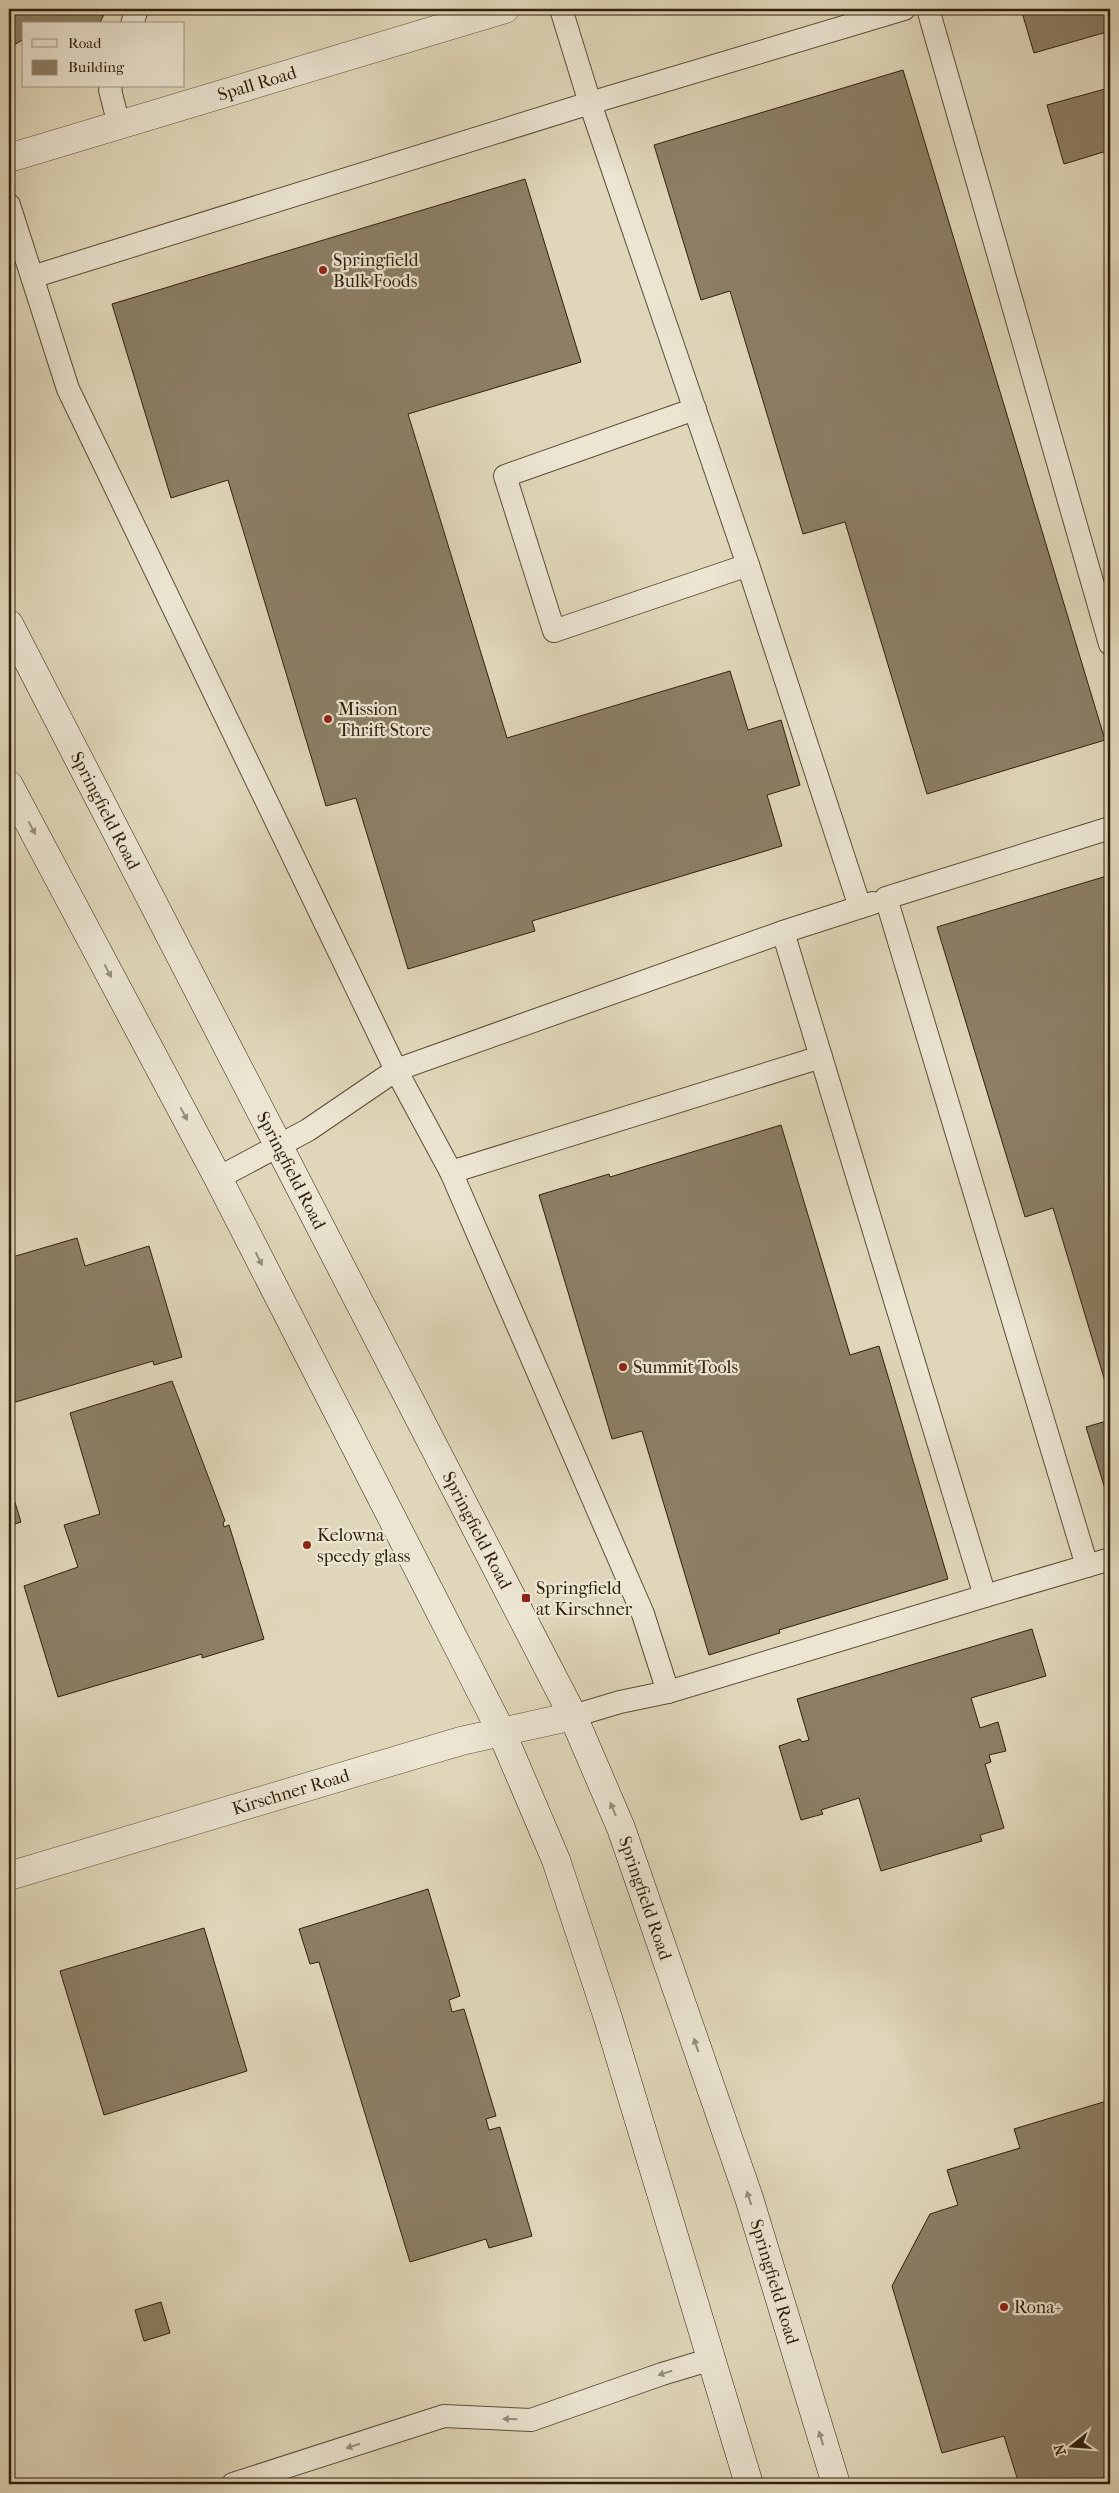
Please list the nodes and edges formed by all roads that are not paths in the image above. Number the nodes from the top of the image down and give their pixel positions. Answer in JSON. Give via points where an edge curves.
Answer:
{"nodes":[{"id":1,"x":137,"y":9,"type":"edge"},
{"id":2,"x":505,"y":9,"type":"edge"},
{"id":3,"x":561,"y":9,"type":"edge"},
{"id":4,"x":904,"y":9,"type":"edge"},
{"id":5,"x":928,"y":9,"type":"edge"},
{"id":6,"x":133,"y":22,"type":"edge"},
{"id":7,"x":110,"y":88,"type":"edge"},
{"id":8,"x":590,"y":103,"type":"junction"},
{"id":9,"x":119,"y":125,"type":"junction"},
{"id":10,"x":9,"y":158,"type":"edge"},
{"id":11,"x":9,"y":205,"type":"edge"},
{"id":12,"x":32,"y":277,"type":"junction"},
{"id":13,"x":695,"y":409,"type":"junction"},
{"id":14,"x":748,"y":565,"type":"junction"},
{"id":15,"x":9,"y":624,"type":"edge"},
{"id":16,"x":1110,"y":644,"type":"edge"},
{"id":17,"x":9,"y":784,"type":"edge"},
{"id":18,"x":1110,"y":828,"type":"edge"},
{"id":19,"x":886,"y":898,"type":"junction"},
{"id":20,"x":860,"y":908,"type":"junction"},
{"id":21,"x":783,"y":932,"type":"junction"},
{"id":22,"x":821,"y":1057,"type":"junction"},
{"id":23,"x":396,"y":1070,"type":"junction"},
{"id":24,"x":280,"y":1145,"type":"junction"},
{"id":25,"x":451,"y":1172,"type":"junction"},
{"id":26,"x":218,"y":1178,"type":"junction"},
{"id":27,"x":1110,"y":1559,"type":"edge"},
{"id":28,"x":1087,"y":1566,"type":"junction"},
{"id":29,"x":985,"y":1596,"type":"junction"},
{"id":30,"x":668,"y":1692,"type":"junction"},
{"id":31,"x":573,"y":1716,"type":"junction"},
{"id":32,"x":501,"y":1731,"type":"junction"},
{"id":33,"x":9,"y":1876,"type":"edge"},
{"id":34,"x":712,"y":2359,"type":"junction"},
{"id":35,"x":232,"y":2484,"type":"edge"},
{"id":36,"x":749,"y":2484,"type":"edge"},
{"id":37,"x":836,"y":2484,"type":"edge"}],
"edges":[{"from":1,"to":6,"type":"lane"},
{"from":2,"to":9,"type":"main road","name":"Spall Road"},
{"from":3,"to":8,"type":"lane"},
{"from":4,"to":8,"type":"lane"},
{"from":5,"to":16,"type":"lane"},
{"from":7,"to":9,"type":"lane"},
{"from":8,"to":12,"type":"lane"},
{"from":8,"to":13,"type":"lane"},
{"from":9,"to":10,"type":"main road","name":"Spall Road"},
{"from":11,"to":12,"type":"lane"},
{"from":12,"to":23,"type":"lane","via":[[68,389]]},
{"from":13,"to":14,"type":"lane"},
{"from":13,"to":14,"type":"lane","via":[[505,476],[554,631]]},
{"from":14,"to":20,"type":"lane"},
{"from":15,"to":24,"type":"main road","name":"Springfield Road"},
{"from":17,"to":26,"type":"main road","one_way":true},
{"from":18,"to":19,"type":"lane"},
{"from":19,"to":20,"type":"lane"},
{"from":19,"to":28,"type":"lane"},
{"from":20,"to":21,"type":"lane"},
{"from":21,"to":22,"type":"lane"},
{"from":21,"to":23,"type":"lane"},
{"from":22,"to":25,"type":"lane"},
{"from":22,"to":29,"type":"lane"},
{"from":23,"to":24,"type":"lane","via":[[308,1130]]},
{"from":23,"to":25,"type":"lane"},
{"from":24,"to":26,"type":"lane"},
{"from":24,"to":31,"type":"main road","name":"Springfield Road"},
{"from":25,"to":30,"type":"lane","via":[[643,1614]]},
{"from":26,"to":32,"type":"main road","one_way":true},
{"from":27,"to":28,"type":"lane"},
{"from":28,"to":29,"type":"lane"},
{"from":29,"to":30,"type":"lane"},
{"from":30,"to":31,"type":"lane"},
{"from":31,"to":32,"type":"main road","name":"Kirschner Road"},
{"from":37,"to":31,"type":"main road","name":"Springfield Road","one_way":true,"via":[[749,2198],[621,1828]]},
{"from":32,"to":33,"type":"main road","name":"Kirschner Road"},
{"from":32,"to":34,"type":"main road","via":[[556,1860]]},
{"from":34,"to":35,"type":"lane","one_way":true,"via":[[531,2420],[444,2416]]},
{"from":34,"to":36,"type":"main road"}]}
